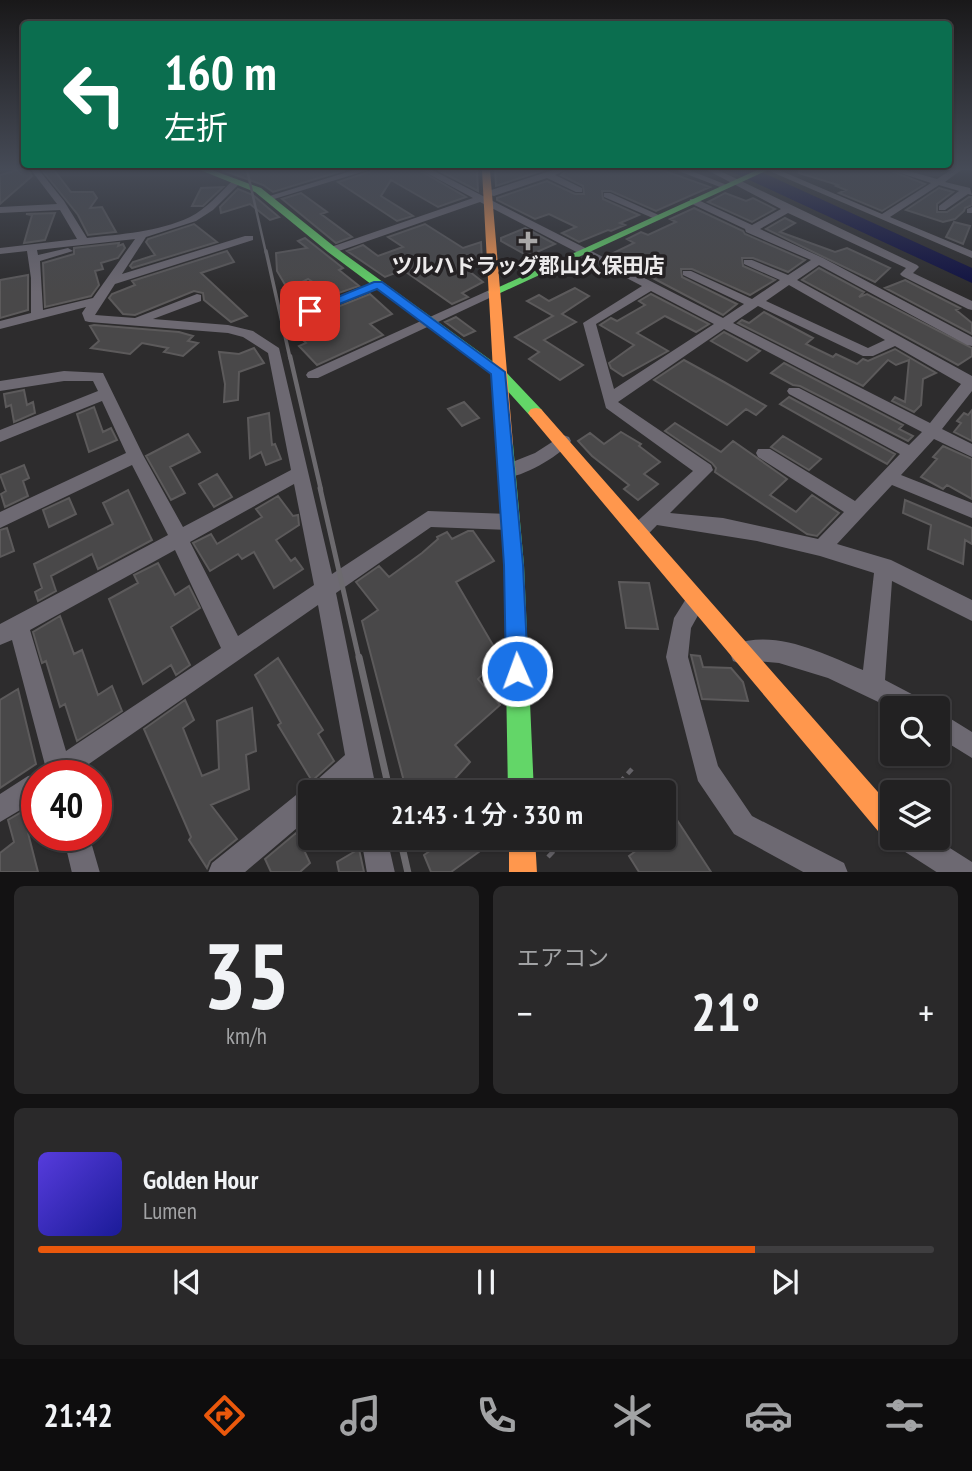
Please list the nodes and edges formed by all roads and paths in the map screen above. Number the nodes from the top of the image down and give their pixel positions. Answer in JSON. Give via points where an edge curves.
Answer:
{"nodes":[{"id":1,"x":65,"y":211,"type":"edge"},
{"id":2,"x":206,"y":211,"type":"edge"},
{"id":3,"x":284,"y":211,"type":"edge"},
{"id":4,"x":448,"y":211,"type":"edge"},
{"id":5,"x":486,"y":211,"type":"edge"},
{"id":6,"x":508,"y":211,"type":"edge"},
{"id":7,"x":643,"y":211,"type":"edge"},
{"id":8,"x":671,"y":211,"type":"edge"},
{"id":9,"x":711,"y":211,"type":"edge"},
{"id":10,"x":785,"y":211,"type":"edge"},
{"id":11,"x":792,"y":211,"type":"edge"},
{"id":12,"x":864,"y":211,"type":"edge"},
{"id":13,"x":894,"y":211,"type":"edge"},
{"id":14,"x":658,"y":217,"type":"junction"},
{"id":15,"x":882,"y":218,"type":"junction"},
{"id":16,"x":750,"y":230,"type":"junction"},
{"id":17,"x":249,"y":238,"type":"dead end"},
{"id":18,"x":139,"y":239,"type":"junction"},
{"id":19,"x":933,"y":239,"type":"junction"},
{"id":20,"x":83,"y":240,"type":"junction"},
{"id":21,"x":972,"y":248,"type":"edge"},
{"id":22,"x":332,"y":250,"type":"junction"},
{"id":23,"x":0,"y":251,"type":"edge"},
{"id":24,"x":582,"y":252,"type":"junction"},
{"id":25,"x":33,"y":253,"type":"junction"},
{"id":26,"x":972,"y":255,"type":"edge"},
{"id":27,"x":819,"y":260,"type":"junction"},
{"id":28,"x":748,"y":262,"type":"dead end"},
{"id":29,"x":687,"y":273,"type":"dead end"},
{"id":30,"x":112,"y":281,"type":"junction"},
{"id":31,"x":790,"y":281,"type":"junction"},
{"id":32,"x":309,"y":284,"type":"dead end"},
{"id":33,"x":378,"y":285,"type":"junction"},
{"id":34,"x":649,"y":287,"type":"junction"},
{"id":35,"x":494,"y":292,"type":"junction"},
{"id":36,"x":197,"y":298,"type":"dead end"},
{"id":37,"x":98,"y":300,"type":"junction"},
{"id":38,"x":331,"y":303,"type":"junction"},
{"id":39,"x":755,"y":303,"type":"junction"},
{"id":40,"x":972,"y":306,"type":"edge"},
{"id":41,"x":37,"y":315,"type":"junction"},
{"id":42,"x":134,"y":322,"type":"junction"},
{"id":43,"x":428,"y":322,"type":"junction"},
{"id":44,"x":722,"y":323,"type":"junction"},
{"id":45,"x":0,"y":325,"type":"edge"},
{"id":46,"x":311,"y":325,"type":"dead end"},
{"id":47,"x":894,"y":341,"type":"junction"},
{"id":48,"x":972,"y":342,"type":"edge"},
{"id":49,"x":498,"y":372,"type":"junction"},
{"id":50,"x":313,"y":375,"type":"dead end"},
{"id":51,"x":971,"y":382,"type":"edge"},
{"id":52,"x":0,"y":386,"type":"edge"},
{"id":53,"x":794,"y":391,"type":"dead end"},
{"id":54,"x":105,"y":394,"type":"junction"},
{"id":55,"x":610,"y":399,"type":"junction"},
{"id":56,"x":932,"y":431,"type":"junction"},
{"id":57,"x":0,"y":436,"type":"edge"},
{"id":58,"x":563,"y":441,"type":"junction"},
{"id":59,"x":972,"y":452,"type":"edge"},
{"id":60,"x":764,"y":453,"type":"dead end"},
{"id":61,"x":911,"y":453,"type":"junction"},
{"id":62,"x":135,"y":456,"type":"junction"},
{"id":63,"x":506,"y":472,"type":"junction"},
{"id":64,"x":300,"y":473,"type":"junction"},
{"id":65,"x":889,"y":477,"type":"junction"},
{"id":66,"x":972,"y":511,"type":"edge"},
{"id":67,"x":857,"y":512,"type":"junction"},
{"id":68,"x":654,"y":517,"type":"junction"},
{"id":69,"x":0,"y":520,"type":"edge"},
{"id":70,"x":509,"y":522,"type":"junction"},
{"id":71,"x":639,"y":531,"type":"junction"},
{"id":72,"x":178,"y":538,"type":"junction"},
{"id":73,"x":823,"y":547,"type":"junction"},
{"id":74,"x":884,"y":566,"type":"junction"},
{"id":75,"x":325,"y":589,"type":"junction"},
{"id":76,"x":696,"y":601,"type":"junction"},
{"id":77,"x":972,"y":611,"type":"edge"},
{"id":78,"x":9,"y":630,"type":"edge"},
{"id":79,"x":233,"y":650,"type":"junction"},
{"id":80,"x":741,"y":653,"type":"junction"},
{"id":81,"x":873,"y":684,"type":"junction"},
{"id":82,"x":894,"y":696,"type":"edge"},
{"id":83,"x":950,"y":731,"type":"edge"},
{"id":84,"x":972,"y":746,"type":"edge"},
{"id":85,"x":52,"y":760,"type":"edge"},
{"id":86,"x":77,"y":760,"type":"edge"},
{"id":87,"x":357,"y":761,"type":"junction"},
{"id":88,"x":632,"y":769,"type":"dead end"},
{"id":89,"x":334,"y":780,"type":"edge"},
{"id":90,"x":361,"y":780,"type":"edge"},
{"id":91,"x":521,"y":780,"type":"edge"},
{"id":92,"x":622,"y":780,"type":"edge"},
{"id":93,"x":21,"y":795,"type":"edge"},
{"id":94,"x":0,"y":809,"type":"edge"},
{"id":95,"x":298,"y":810,"type":"edge"},
{"id":96,"x":880,"y":814,"type":"edge"},
{"id":97,"x":376,"y":850,"type":"edge"},
{"id":98,"x":522,"y":850,"type":"edge"},
{"id":99,"x":554,"y":850,"type":"edge"},
{"id":100,"x":928,"y":850,"type":"edge"},
{"id":101,"x":80,"y":851,"type":"edge"},
{"id":102,"x":541,"y":864,"type":"dead end"},
{"id":103,"x":86,"y":872,"type":"edge"},
{"id":104,"x":223,"y":872,"type":"edge"},
{"id":105,"x":381,"y":872,"type":"edge"},
{"id":106,"x":523,"y":872,"type":"edge"},
{"id":107,"x":832,"y":872,"type":"edge"},
{"id":108,"x":962,"y":872,"type":"edge"}],
"edges":[{"from":1,"to":20,"type":"street"},
{"from":2,"to":18,"type":"street"},
{"from":3,"to":22,"type":"street"},
{"from":4,"to":22,"type":"street"},
{"from":5,"to":35,"type":"street"},
{"from":6,"to":24,"type":"street"},
{"from":7,"to":14,"type":"street"},
{"from":8,"to":14,"type":"street"},
{"from":9,"to":16,"type":"street"},
{"from":10,"to":16,"type":"street"},
{"from":11,"to":40,"type":"street","via":[[913,267],[906,274]]},
{"from":12,"to":15,"type":"street"},
{"from":13,"to":15,"type":"street"},
{"from":14,"to":24,"type":"street"},
{"from":15,"to":19,"type":"street"},
{"from":16,"to":27,"type":"street"},
{"from":17,"to":30,"type":"street"},
{"from":18,"to":20,"type":"street"},
{"from":18,"to":25,"type":"street"},
{"from":18,"to":30,"type":"street"},
{"from":19,"to":21,"type":"street"},
{"from":19,"to":26,"type":"street"},
{"from":20,"to":25,"type":"street"},
{"from":22,"to":33,"type":"street"},
{"from":23,"to":25,"type":"street"},
{"from":24,"to":34,"type":"street"},
{"from":24,"to":35,"type":"street"},
{"from":25,"to":41,"type":"street"},
{"from":27,"to":31,"type":"street"},
{"from":27,"to":48,"type":"street"},
{"from":28,"to":31,"type":"street"},
{"from":29,"to":39,"type":"street"},
{"from":30,"to":37,"type":"street"},
{"from":31,"to":39,"type":"street"},
{"from":31,"to":47,"type":"street"},
{"from":32,"to":38,"type":"street"},
{"from":33,"to":38,"type":"street"},
{"from":33,"to":43,"type":"street"},
{"from":34,"to":44,"type":"street"},
{"from":34,"to":55,"type":"street","via":[[589,323]]},
{"from":35,"to":43,"type":"street"},
{"from":35,"to":49,"type":"street"},
{"from":36,"to":42,"type":"street"},
{"from":37,"to":41,"type":"street"},
{"from":37,"to":42,"type":"street","via":[[89,318]]},
{"from":38,"to":46,"type":"street","via":[[310,311],[305,320]]},
{"from":39,"to":44,"type":"street"},
{"from":39,"to":47,"type":"street","via":[[868,353]]},
{"from":41,"to":45,"type":"street"},
{"from":42,"to":64,"type":"street","via":[[228,329],[248,334],[274,351]]},
{"from":43,"to":49,"type":"street"},
{"from":43,"to":50,"type":"street"},
{"from":44,"to":55,"type":"street"},
{"from":44,"to":56,"type":"street"},
{"from":47,"to":51,"type":"street"},
{"from":49,"to":58,"type":"street"},
{"from":49,"to":63,"type":"street"},
{"from":51,"to":56,"type":"street"},
{"from":52,"to":54,"type":"street","via":[[87,375],[98,376]]},
{"from":53,"to":61,"type":"street"},
{"from":54,"to":57,"type":"street"},
{"from":54,"to":62,"type":"street"},
{"from":55,"to":68,"type":"street","via":[[705,470]]},
{"from":56,"to":59,"type":"street"},
{"from":56,"to":61,"type":"street"},
{"from":58,"to":63,"type":"street","via":[[541,457]]},
{"from":58,"to":71,"type":"street"},
{"from":60,"to":67,"type":"street"},
{"from":61,"to":65,"type":"street"},
{"from":62,"to":69,"type":"street"},
{"from":62,"to":72,"type":"street"},
{"from":63,"to":70,"type":"street"},
{"from":64,"to":72,"type":"street"},
{"from":64,"to":75,"type":"street"},
{"from":65,"to":66,"type":"street"},
{"from":65,"to":67,"type":"street"},
{"from":67,"to":73,"type":"street"},
{"from":68,"to":71,"type":"street"},
{"from":68,"to":73,"type":"street"},
{"from":70,"to":75,"type":"street","via":[[428,519]]},
{"from":70,"to":91,"type":"street"},
{"from":71,"to":76,"type":"street"},
{"from":72,"to":78,"type":"street"},
{"from":72,"to":79,"type":"street"},
{"from":73,"to":74,"type":"street"},
{"from":74,"to":77,"type":"street"},
{"from":74,"to":81,"type":"street"},
{"from":75,"to":79,"type":"street"},
{"from":75,"to":87,"type":"street"},
{"from":76,"to":80,"type":"street"},
{"from":76,"to":107,"type":"street","via":[[681,625],[677,657],[707,772],[743,825]]},
{"from":78,"to":85,"type":"street"},
{"from":79,"to":86,"type":"street"},
{"from":80,"to":81,"type":"street","via":[[764,649]]},
{"from":80,"to":96,"type":"street"},
{"from":81,"to":82,"type":"street"},
{"from":83,"to":84,"type":"street"},
{"from":87,"to":89,"type":"street"},
{"from":87,"to":90,"type":"street"},
{"from":88,"to":92,"type":"path"},
{"from":93,"to":94,"type":"street"},
{"from":95,"to":104,"type":"street"},
{"from":97,"to":105,"type":"street"},
{"from":98,"to":106,"type":"street"},
{"from":99,"to":102,"type":"path"},
{"from":100,"to":108,"type":"street"},
{"from":101,"to":103,"type":"street"}]}
